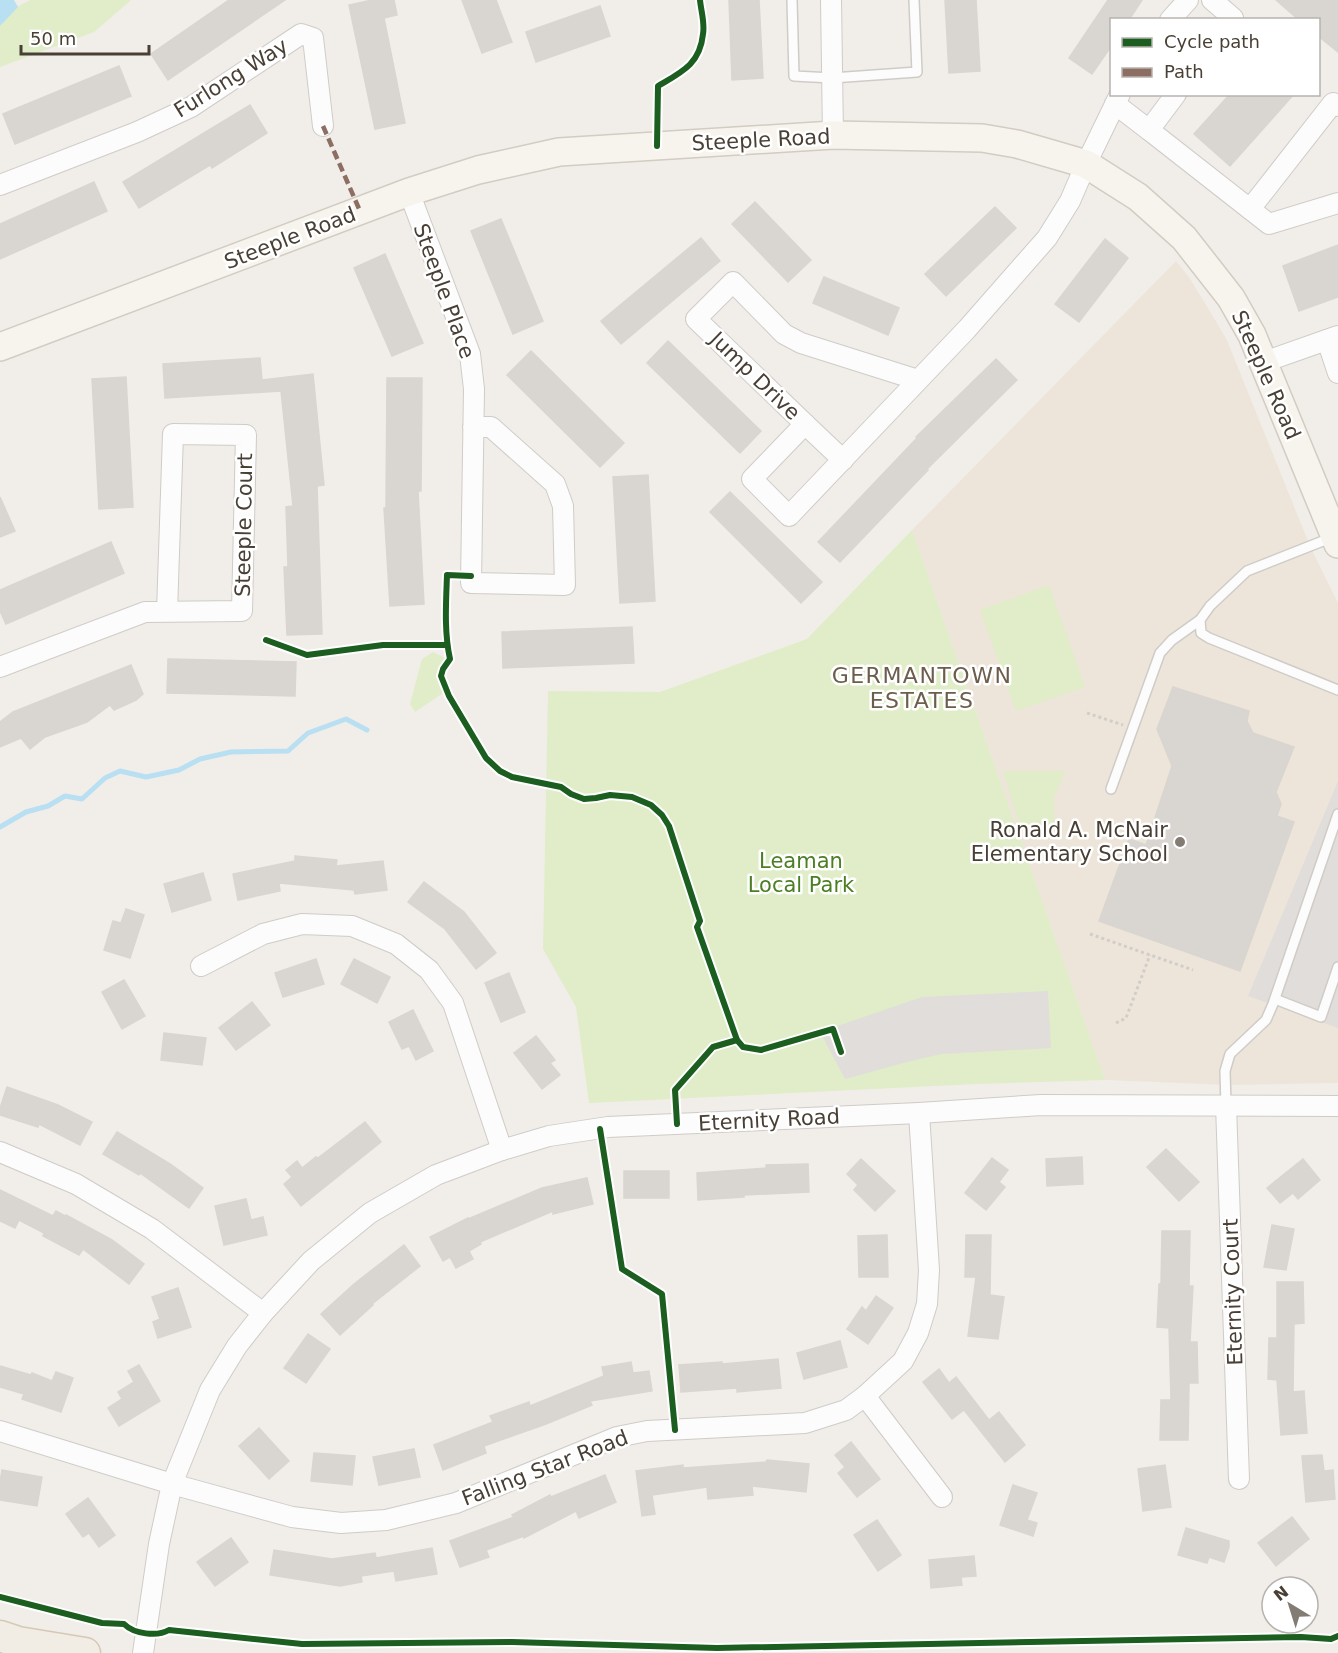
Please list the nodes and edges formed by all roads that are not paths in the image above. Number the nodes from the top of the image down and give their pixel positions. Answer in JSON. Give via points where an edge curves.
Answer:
{"nodes":[{"id":1,"x":792,"y":0,"type":"edge"},
{"id":2,"x":831,"y":0,"type":"edge"},
{"id":3,"x":914,"y":0,"type":"edge"},
{"id":4,"x":1188,"y":0,"type":"edge"},
{"id":5,"x":1212,"y":0,"type":"edge"},
{"id":6,"x":1172,"y":18,"type":"edge"},
{"id":7,"x":1233,"y":18,"type":"edge"},
{"id":8,"x":832,"y":78,"type":"junction"},
{"id":9,"x":1174,"y":96,"type":"edge"},
{"id":10,"x":1117,"y":99,"type":"edge"},
{"id":11,"x":1338,"y":106,"type":"edge"},
{"id":12,"x":323,"y":126,"type":"dead end"},
{"id":13,"x":1149,"y":130,"type":"junction"},
{"id":14,"x":833,"y":135,"type":"junction"},
{"id":15,"x":1086,"y":164,"type":"junction"},
{"id":16,"x":0,"y":185,"type":"edge"},
{"id":17,"x":409,"y":192,"type":"junction"},
{"id":18,"x":1338,"y":203,"type":"edge"},
{"id":19,"x":1251,"y":209,"type":"junction"},
{"id":20,"x":1333,"y":338,"type":"edge"},
{"id":21,"x":0,"y":347,"type":"edge"},
{"id":22,"x":1264,"y":362,"type":"junction"},
{"id":23,"x":1338,"y":373,"type":"edge"},
{"id":24,"x":918,"y":380,"type":"junction"},
{"id":25,"x":805,"y":424,"type":"junction"},
{"id":26,"x":473,"y":427,"type":"junction"},
{"id":27,"x":843,"y":460,"type":"junction"},
{"id":28,"x":1337,"y":538,"type":"edge"},
{"id":29,"x":167,"y":612,"type":"junction"},
{"id":30,"x":1200,"y":620,"type":"junction"},
{"id":31,"x":0,"y":667,"type":"edge"},
{"id":32,"x":1338,"y":690,"type":"edge"},
{"id":33,"x":1111,"y":789,"type":"dead end"},
{"id":34,"x":1338,"y":814,"type":"edge"},
{"id":35,"x":201,"y":966,"type":"dead end"},
{"id":36,"x":1338,"y":967,"type":"edge"},
{"id":37,"x":1275,"y":999,"type":"junction"},
{"id":38,"x":1226,"y":1105,"type":"junction"},
{"id":39,"x":1338,"y":1106,"type":"edge"},
{"id":40,"x":919,"y":1113,"type":"junction"},
{"id":41,"x":502,"y":1150,"type":"junction"},
{"id":42,"x":0,"y":1152,"type":"edge"},
{"id":43,"x":263,"y":1314,"type":"junction"},
{"id":44,"x":865,"y":1396,"type":"junction"},
{"id":45,"x":0,"y":1431,"type":"edge"},
{"id":46,"x":1239,"y":1479,"type":"dead end"},
{"id":47,"x":172,"y":1484,"type":"junction"},
{"id":48,"x":942,"y":1497,"type":"dead end"},
{"id":49,"x":0,"y":1636,"type":"edge"},
{"id":50,"x":86,"y":1653,"type":"edge"},
{"id":51,"x":143,"y":1653,"type":"edge"}],
"edges":[{"from":1,"to":8,"type":"lane","via":[[794,76]]},
{"from":2,"to":8,"type":"street"},
{"from":3,"to":8,"type":"lane","via":[[917,72]]},
{"from":4,"to":6,"type":"street"},
{"from":5,"to":7,"type":"street"},
{"from":8,"to":14,"type":"street"},
{"from":9,"to":13,"type":"street"},
{"from":10,"to":13,"type":"street"},
{"from":10,"to":15,"type":"street","name":"Jump Drive"},
{"from":11,"to":19,"type":"street","via":[[1333,103]]},
{"from":12,"to":16,"type":"street","name":"Furlong Way","via":[[313,38],[301,34],[191,107]]},
{"from":13,"to":19,"type":"street"},
{"from":14,"to":15,"type":"street","name":"Steeple Road","via":[[982,138]]},
{"from":14,"to":17,"type":"street","name":"Steeple Road","via":[[558,152],[478,170]]},
{"from":15,"to":22,"type":"street","name":"Steeple Road","via":[[1138,197],[1184,238],[1231,298]]},
{"from":15,"to":24,"type":"street","name":"Jump Drive","via":[[1070,201],[1047,237]]},
{"from":17,"to":21,"type":"street","name":"Steeple Road"},
{"from":17,"to":26,"type":"street","name":"Steeple Place","via":[[470,354]]},
{"from":18,"to":19,"type":"street","via":[[1269,224]]},
{"from":20,"to":22,"type":"street"},
{"from":20,"to":23,"type":"street"},
{"from":22,"to":28,"type":"street","name":"Steeple Road"},
{"from":24,"to":25,"type":"street","name":"Jump Drive","via":[[784,334],[733,282],[696,319]]},
{"from":24,"to":27,"type":"street","name":"Jump Drive"},
{"from":25,"to":27,"type":"street"},
{"from":25,"to":27,"type":"street","name":"Jump Drive","via":[[752,479],[789,516]]},
{"from":26,"to":26,"type":"street","name":"Steeple Place","via":[[471,583],[565,585],[563,506],[555,484],[491,427]]},
{"from":28,"to":30,"type":"lane","via":[[1247,571]]},
{"from":29,"to":29,"type":"street","name":"Steeple Court","via":[[242,611],[246,435],[173,434]]},
{"from":29,"to":31,"type":"street","name":"Steeple Court","via":[[145,612]]},
{"from":30,"to":32,"type":"lane","via":[[1201,633],[1209,638]]},
{"from":30,"to":33,"type":"lane","via":[[1160,653]]},
{"from":34,"to":37,"type":"lane"},
{"from":35,"to":41,"type":"street","via":[[263,934],[302,924],[352,926],[396,944],[429,970],[453,1003]]},
{"from":36,"to":37,"type":"lane","via":[[1321,1017]]},
{"from":37,"to":38,"type":"lane","via":[[1266,1020],[1230,1054]]},
{"from":38,"to":39,"type":"street","name":"Eternity Road"},
{"from":38,"to":40,"type":"street","name":"Eternity Road","via":[[1041,1105]]},
{"from":38,"to":46,"type":"street","name":"Eternity Court"},
{"from":40,"to":41,"type":"street","name":"Eternity Road","via":[[608,1127],[549,1136]]},
{"from":40,"to":44,"type":"street","name":"Falling Star Road","via":[[929,1270],[927,1304],[903,1361]]},
{"from":41,"to":43,"type":"street","name":"Eternity Road","via":[[436,1175],[370,1213],[311,1261]]},
{"from":42,"to":43,"type":"street","via":[[76,1184],[152,1229]]},
{"from":43,"to":47,"type":"street","name":"Eternity Road","via":[[237,1346],[210,1390]]},
{"from":44,"to":47,"type":"street","name":"Falling Star Road","via":[[846,1410],[805,1423],[647,1431],[617,1437],[456,1503],[386,1520],[341,1522],[292,1517]]},
{"from":44,"to":48,"type":"street"},
{"from":45,"to":47,"type":"street","name":"Falling Star Road"},
{"from":47,"to":51,"type":"street","name":"Eternity Road"},
{"from":49,"to":50,"type":"main road"}]}
